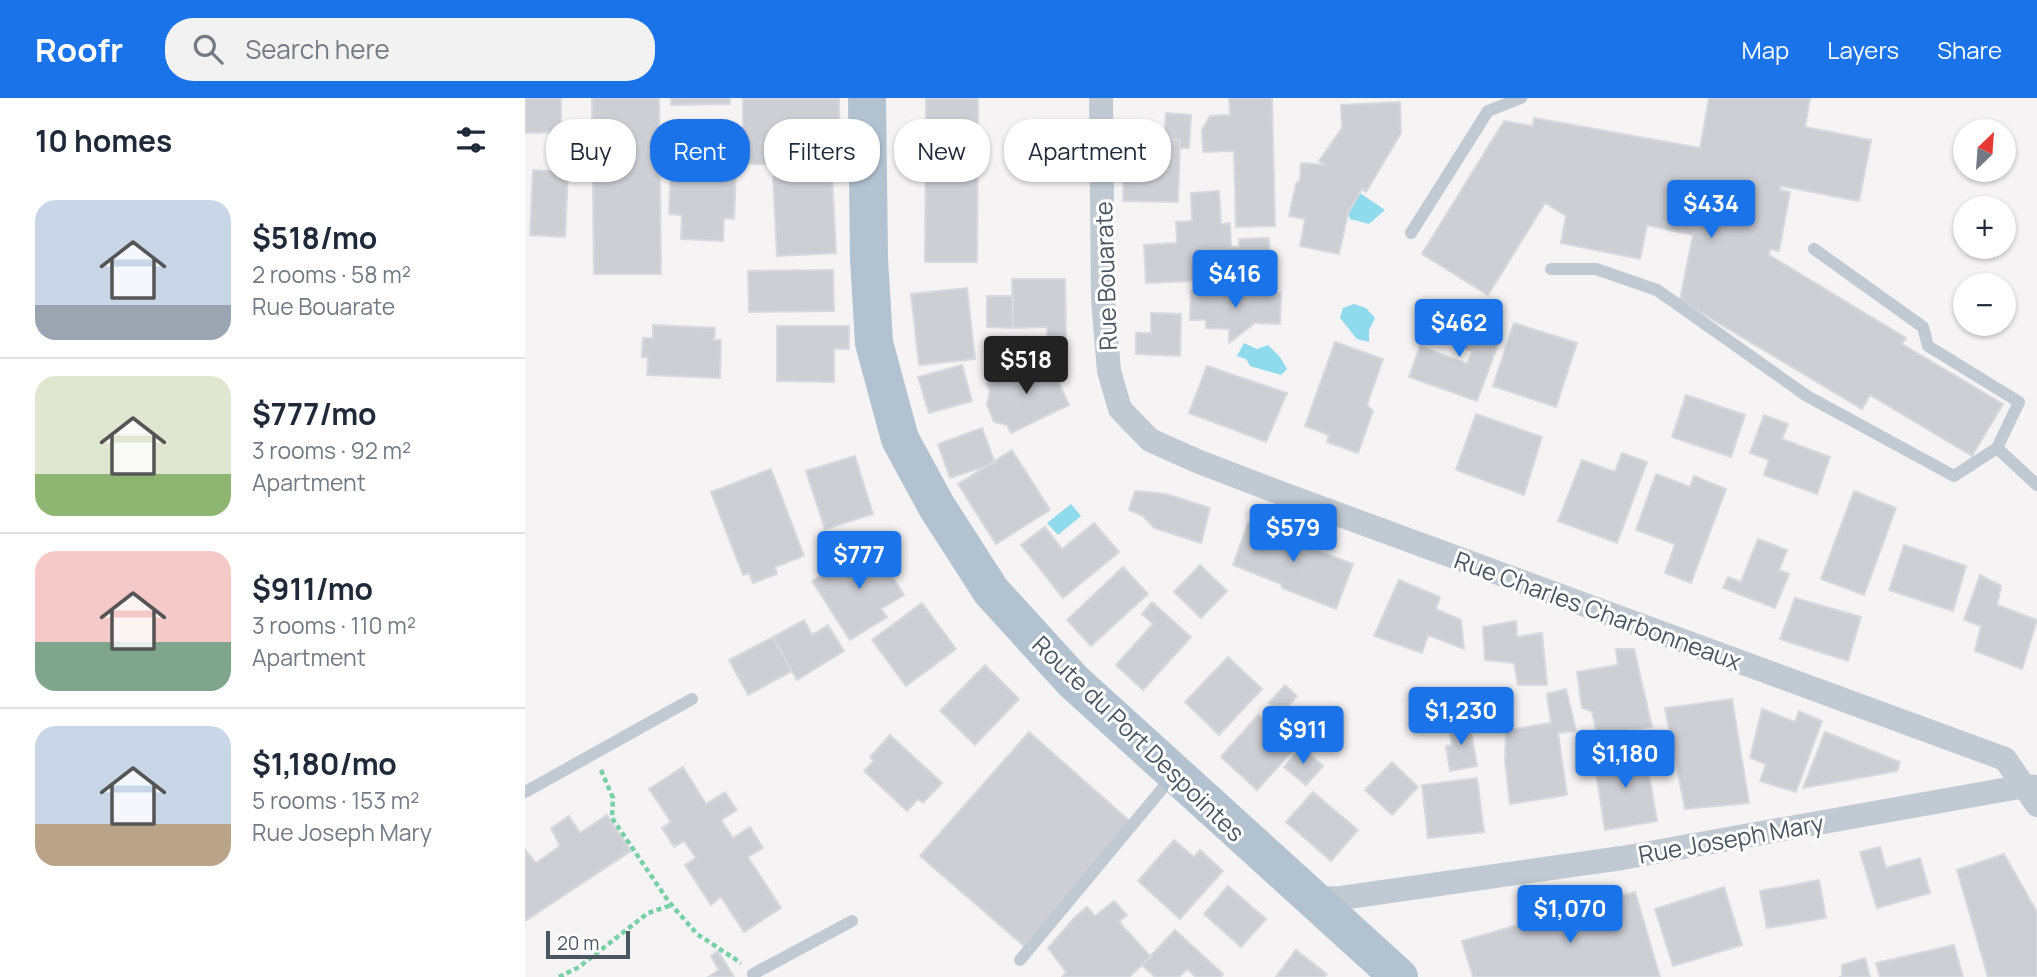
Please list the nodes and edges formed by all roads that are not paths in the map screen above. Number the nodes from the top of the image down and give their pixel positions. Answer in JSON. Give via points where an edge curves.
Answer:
{"nodes":[{"id":1,"x":867,"y":98,"type":"edge"},
{"id":2,"x":1101,"y":98,"type":"edge"},
{"id":3,"x":1521,"y":98,"type":"edge"},
{"id":4,"x":1411,"y":233,"type":"dead end"},
{"id":5,"x":1814,"y":249,"type":"dead end"},
{"id":6,"x":1551,"y":269,"type":"dead end"},
{"id":7,"x":1150,"y":440,"type":"joint"},
{"id":8,"x":1997,"y":448,"type":"junction"},
{"id":9,"x":2037,"y":485,"type":"edge"},
{"id":10,"x":692,"y":699,"type":"dead end"},
{"id":11,"x":1175,"y":775,"type":"junction"},
{"id":12,"x":525,"y":792,"type":"edge"},
{"id":13,"x":2033,"y":793,"type":"edge"},
{"id":14,"x":1311,"y":899,"type":"junction"},
{"id":15,"x":852,"y":921,"type":"dead end"},
{"id":16,"x":1020,"y":960,"type":"dead end"},
{"id":17,"x":755,"y":975,"type":"edge"},
{"id":18,"x":1399,"y":977,"type":"edge"}],
"edges":[{"from":1,"to":11,"type":"main road","name":"Route du Port Despointes","via":[[874,342],[900,439],[991,591],[1073,681]]},
{"from":2,"to":7,"type":"street","name":"Rue Bouarate","via":[[1103,299],[1109,371],[1120,409]]},
{"from":3,"to":4,"type":"lane","via":[[1488,111]]},
{"from":5,"to":8,"type":"lane","via":[[1923,327],[1929,346],[2019,402]]},
{"from":6,"to":8,"type":"lane","via":[[1596,269],[1657,290],[1807,396],[1954,476]]},
{"from":7,"to":13,"type":"street","name":"Rue Charles Charbonneaux","via":[[1271,489],[2005,759]]},
{"from":8,"to":9,"type":"lane"},
{"from":10,"to":12,"type":"lane"},
{"from":11,"to":14,"type":"main road","name":"Route du Port Despointes"},
{"from":11,"to":16,"type":"lane"},
{"from":13,"to":14,"type":"street","name":"Rue Joseph Mary","via":[[1622,858]]},
{"from":14,"to":18,"type":"main road","name":"Route du Port Despointes"},
{"from":15,"to":17,"type":"lane"}]}
